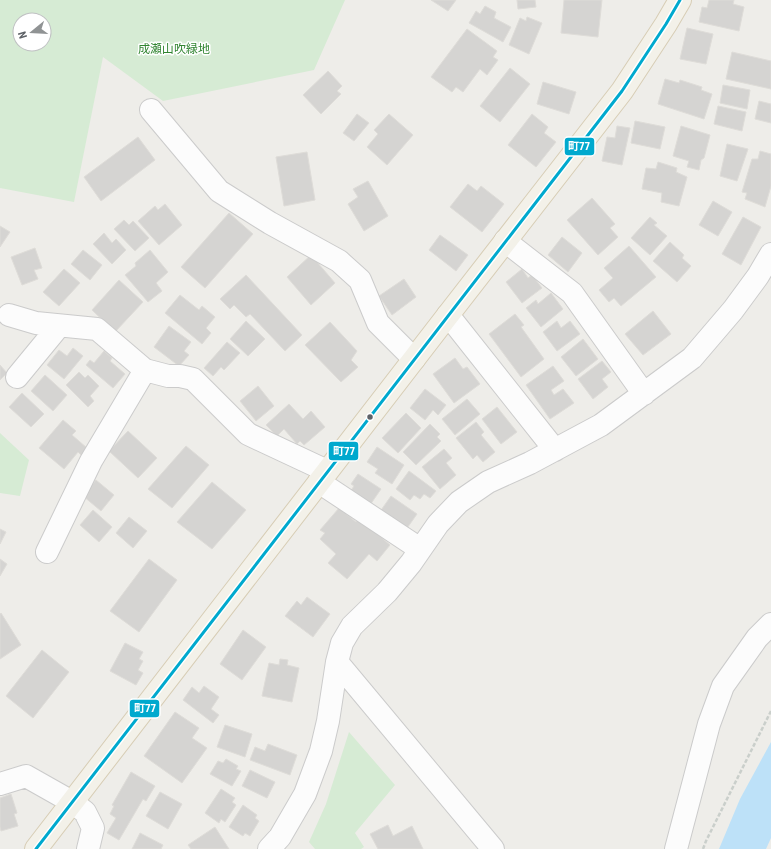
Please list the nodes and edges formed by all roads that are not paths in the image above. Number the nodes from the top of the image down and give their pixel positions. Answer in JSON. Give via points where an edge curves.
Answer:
{"nodes":[{"id":1,"x":680,"y":0,"type":"edge"},
{"id":2,"x":151,"y":110,"type":"dead end"},
{"id":3,"x":505,"y":241,"type":"junction"},
{"id":4,"x":771,"y":254,"type":"edge"},
{"id":5,"x":9,"y":315,"type":"dead end"},
{"id":6,"x":448,"y":315,"type":"junction"},
{"id":7,"x":59,"y":326,"type":"junction"},
{"id":8,"x":414,"y":359,"type":"junction"},
{"id":9,"x":145,"y":370,"type":"junction"},
{"id":10,"x":17,"y":377,"type":"dead end"},
{"id":11,"x":644,"y":394,"type":"junction"},
{"id":12,"x":555,"y":450,"type":"junction"},
{"id":13,"x":323,"y":476,"type":"junction"},
{"id":14,"x":420,"y":549,"type":"junction"},
{"id":15,"x":47,"y":552,"type":"dead end"},
{"id":16,"x":771,"y":624,"type":"edge"},
{"id":17,"x":337,"y":662,"type":"junction"},
{"id":18,"x":0,"y":784,"type":"edge"},
{"id":19,"x":72,"y":802,"type":"junction"},
{"id":20,"x":280,"y":845,"type":"edge"},
{"id":21,"x":36,"y":849,"type":"edge"},
{"id":22,"x":88,"y":849,"type":"edge"},
{"id":23,"x":493,"y":849,"type":"edge"},
{"id":24,"x":676,"y":849,"type":"edge"}],
"edges":[{"from":1,"to":3,"type":"main road","via":[[622,91]]},
{"from":2,"to":8,"type":"street","via":[[219,191],[339,261],[360,280],[378,322]]},
{"from":3,"to":6,"type":"main road"},
{"from":3,"to":11,"type":"street","via":[[572,293]]},
{"from":4,"to":11,"type":"street","via":[[758,276],[692,358]]},
{"from":5,"to":7,"type":"street","via":[[36,323]]},
{"from":6,"to":8,"type":"main road"},
{"from":6,"to":12,"type":"street"},
{"from":7,"to":9,"type":"street","via":[[97,329]]},
{"from":7,"to":10,"type":"street"},
{"from":8,"to":13,"type":"main road"},
{"from":9,"to":13,"type":"street","via":[[193,379],[248,434]]},
{"from":9,"to":15,"type":"street","via":[[91,461]]},
{"from":11,"to":12,"type":"street","via":[[601,425]]},
{"from":12,"to":14,"type":"street","via":[[488,482],[459,502],[438,524]]},
{"from":13,"to":14,"type":"street"},
{"from":13,"to":19,"type":"main road"},
{"from":14,"to":17,"type":"street","via":[[387,592],[352,626],[342,643]]},
{"from":16,"to":24,"type":"street","via":[[757,638],[723,686],[709,724]]},
{"from":17,"to":20,"type":"street","via":[[321,750],[305,794]]},
{"from":17,"to":23,"type":"street"},
{"from":18,"to":19,"type":"street","via":[[26,776]]},
{"from":19,"to":21,"type":"main road"},
{"from":19,"to":22,"type":"street","via":[[85,812],[93,828]]}]}
